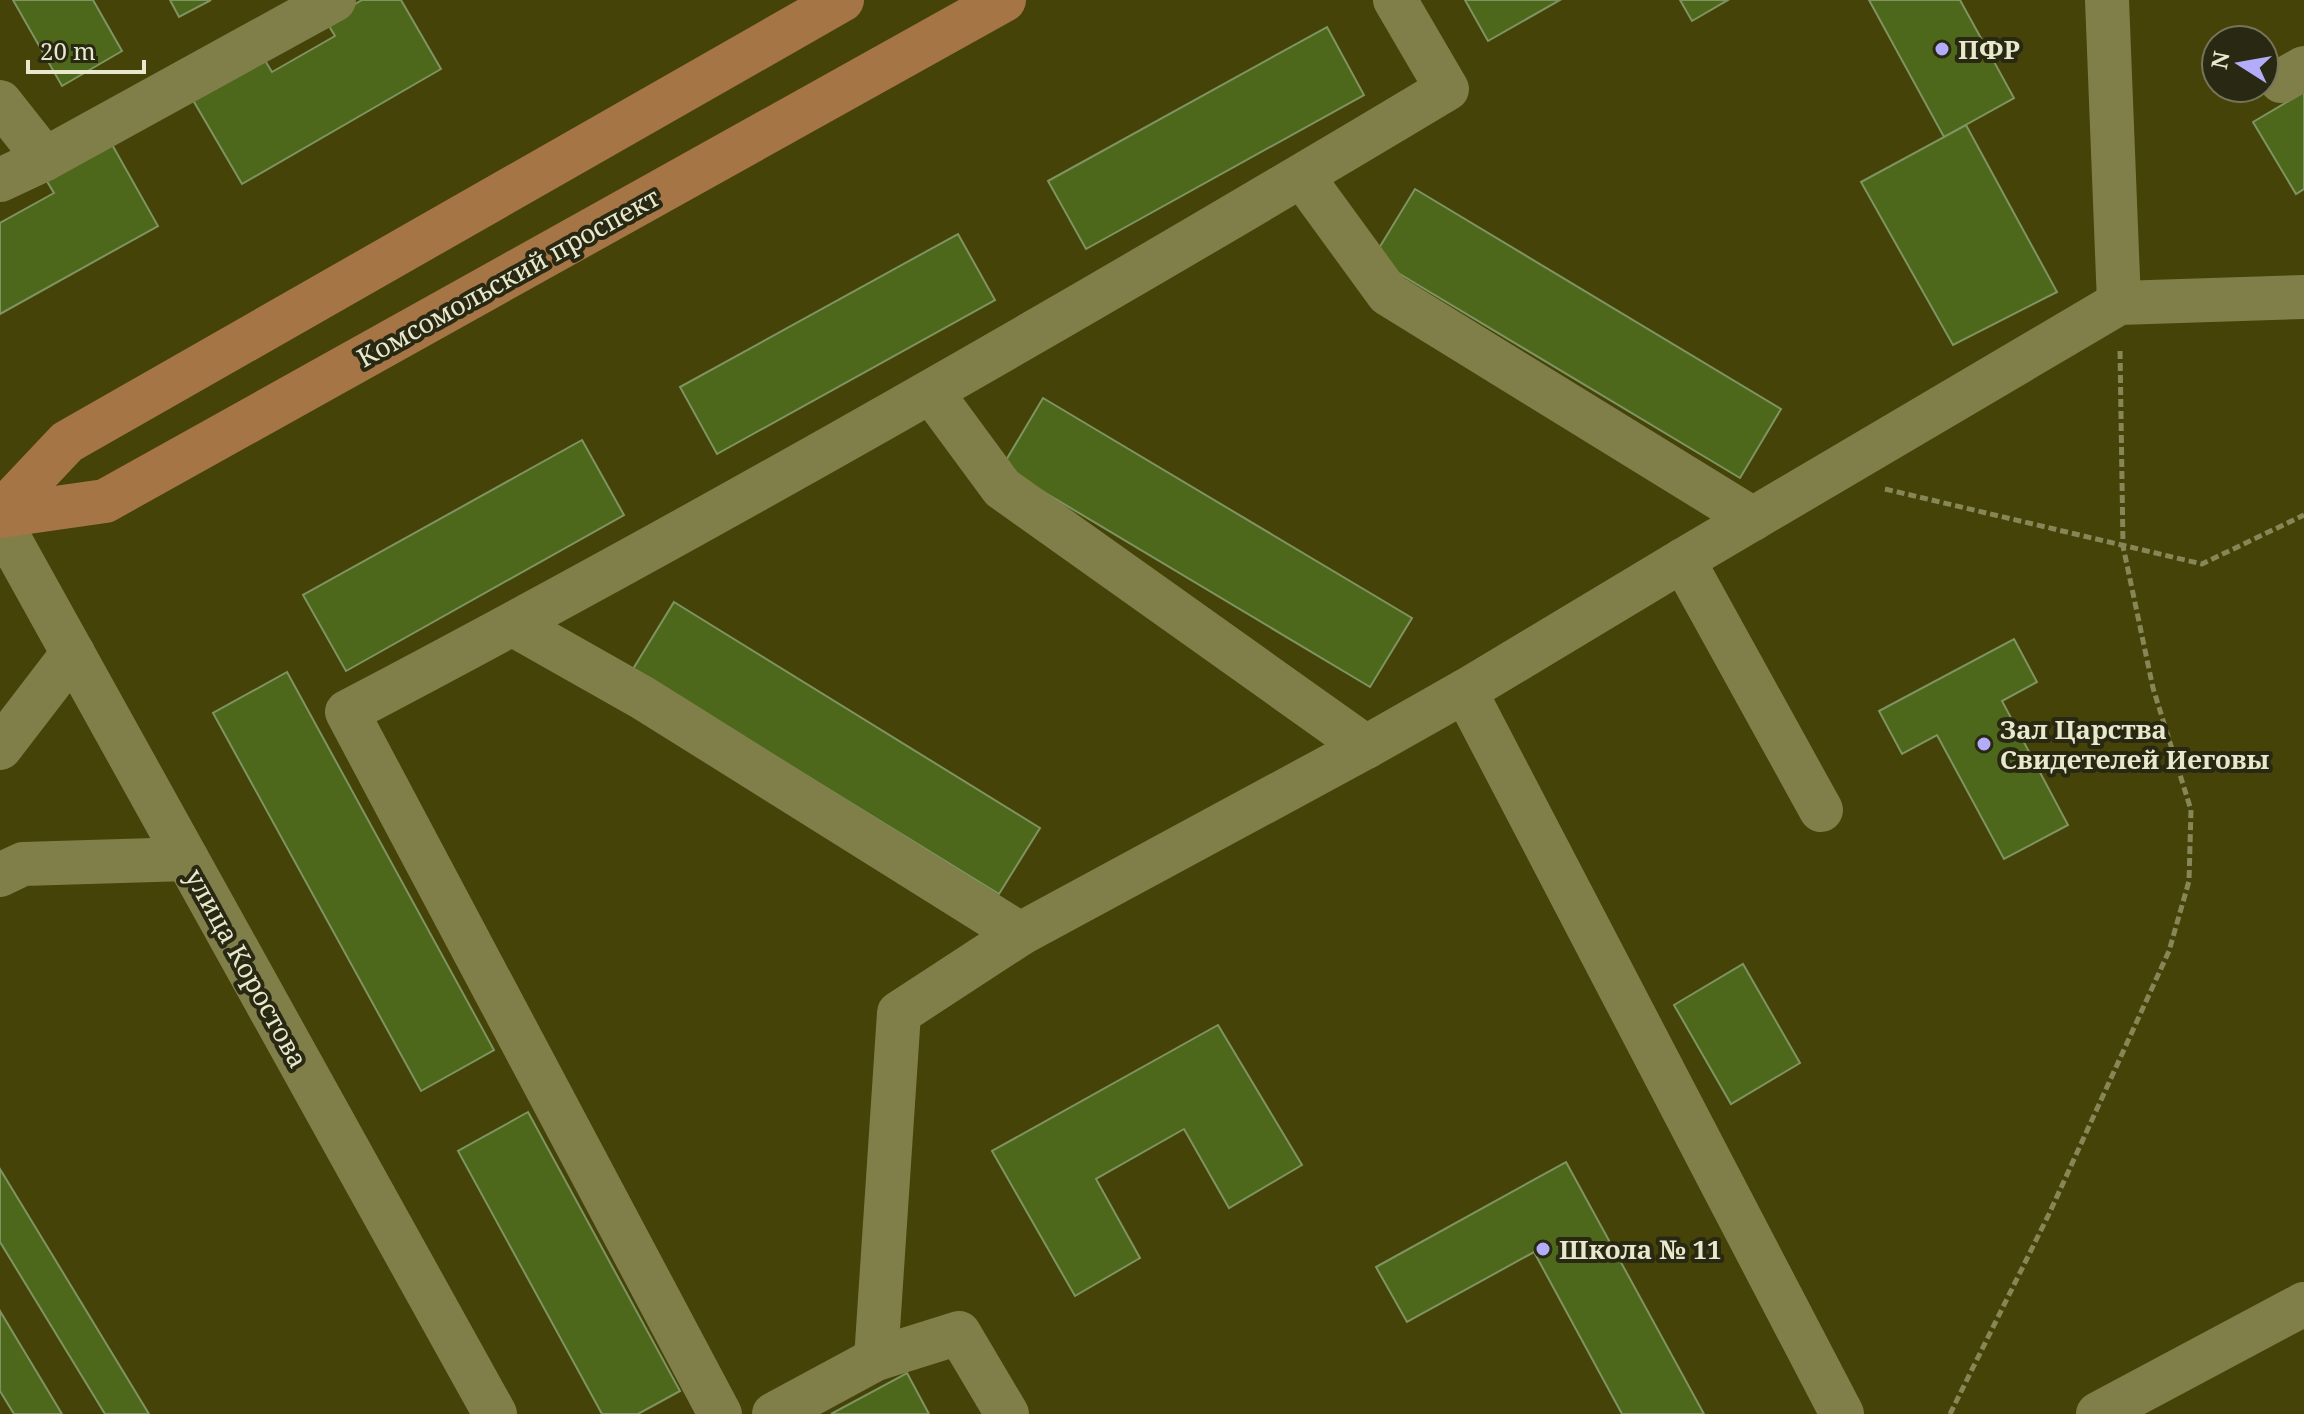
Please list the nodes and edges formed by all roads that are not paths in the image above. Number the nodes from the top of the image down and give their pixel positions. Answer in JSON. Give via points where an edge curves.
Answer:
{"nodes":[{"id":1,"x":334,"y":0,"type":"edge"},
{"id":2,"x":842,"y":0,"type":"edge"},
{"id":3,"x":1004,"y":0,"type":"edge"},
{"id":4,"x":1395,"y":0,"type":"edge"},
{"id":5,"x":2107,"y":0,"type":"edge"},
{"id":6,"x":0,"y":102,"type":"edge"},
{"id":7,"x":45,"y":159,"type":"junction"},
{"id":8,"x":1302,"y":176,"type":"junction"},
{"id":9,"x":0,"y":180,"type":"edge"},
{"id":10,"x":2304,"y":297,"type":"edge"},
{"id":11,"x":2119,"y":303,"type":"junction"},
{"id":12,"x":932,"y":393,"type":"junction"},
{"id":13,"x":0,"y":514,"type":"edge"},
{"id":14,"x":1753,"y":519,"type":"junction"},
{"id":15,"x":0,"y":522,"type":"edge"},
{"id":16,"x":1683,"y":560,"type":"junction"},
{"id":17,"x":514,"y":625,"type":"junction"},
{"id":18,"x":73,"y":653,"type":"junction"},
{"id":19,"x":1465,"y":691,"type":"junction"},
{"id":20,"x":1366,"y":747,"type":"junction"},
{"id":21,"x":0,"y":748,"type":"edge"},
{"id":22,"x":1821,"y":810,"type":"dead end"},
{"id":23,"x":187,"y":859,"type":"junction"},
{"id":24,"x":0,"y":875,"type":"edge"},
{"id":25,"x":1020,"y":934,"type":"junction"},
{"id":26,"x":2304,"y":1304,"type":"edge"},
{"id":27,"x":876,"y":1359,"type":"junction"},
{"id":28,"x":495,"y":1414,"type":"edge"},
{"id":29,"x":720,"y":1414,"type":"edge"},
{"id":30,"x":774,"y":1414,"type":"edge"},
{"id":31,"x":1007,"y":1414,"type":"edge"},
{"id":32,"x":1842,"y":1414,"type":"edge"},
{"id":33,"x":2098,"y":1414,"type":"edge"}],
"edges":[{"from":1,"to":7,"type":"street"},
{"from":2,"to":13,"type":"main road","name":"Комсомольский проспект","via":[[67,442]]},
{"from":3,"to":13,"type":"main road","name":"Комсомольский проспект","via":[[105,501]]},
{"from":4,"to":8,"type":"street","via":[[1447,89]]},
{"from":5,"to":11,"type":"street"},
{"from":6,"to":7,"type":"street"},
{"from":7,"to":9,"type":"street"},
{"from":8,"to":12,"type":"street"},
{"from":8,"to":14,"type":"street","via":[[1388,294]]},
{"from":10,"to":11,"type":"street"},
{"from":11,"to":14,"type":"street"},
{"from":12,"to":17,"type":"street"},
{"from":12,"to":20,"type":"street","via":[[1002,488]]},
{"from":14,"to":16,"type":"street"},
{"from":15,"to":18,"type":"street","name":"улица Коростова"},
{"from":16,"to":19,"type":"street"},
{"from":16,"to":22,"type":"street"},
{"from":17,"to":25,"type":"street","via":[[643,698]]},
{"from":17,"to":29,"type":"street","via":[[347,712]]},
{"from":18,"to":21,"type":"street"},
{"from":18,"to":23,"type":"street","name":"улица Коростова"},
{"from":19,"to":20,"type":"street"},
{"from":19,"to":32,"type":"street"},
{"from":20,"to":25,"type":"street"},
{"from":23,"to":24,"type":"street","via":[[23,864]]},
{"from":23,"to":28,"type":"street","name":"улица Коростова"},
{"from":25,"to":27,"type":"street","via":[[899,1013]]},
{"from":26,"to":33,"type":"street"},
{"from":27,"to":30,"type":"street"},
{"from":27,"to":31,"type":"street","via":[[959,1333]]}]}
